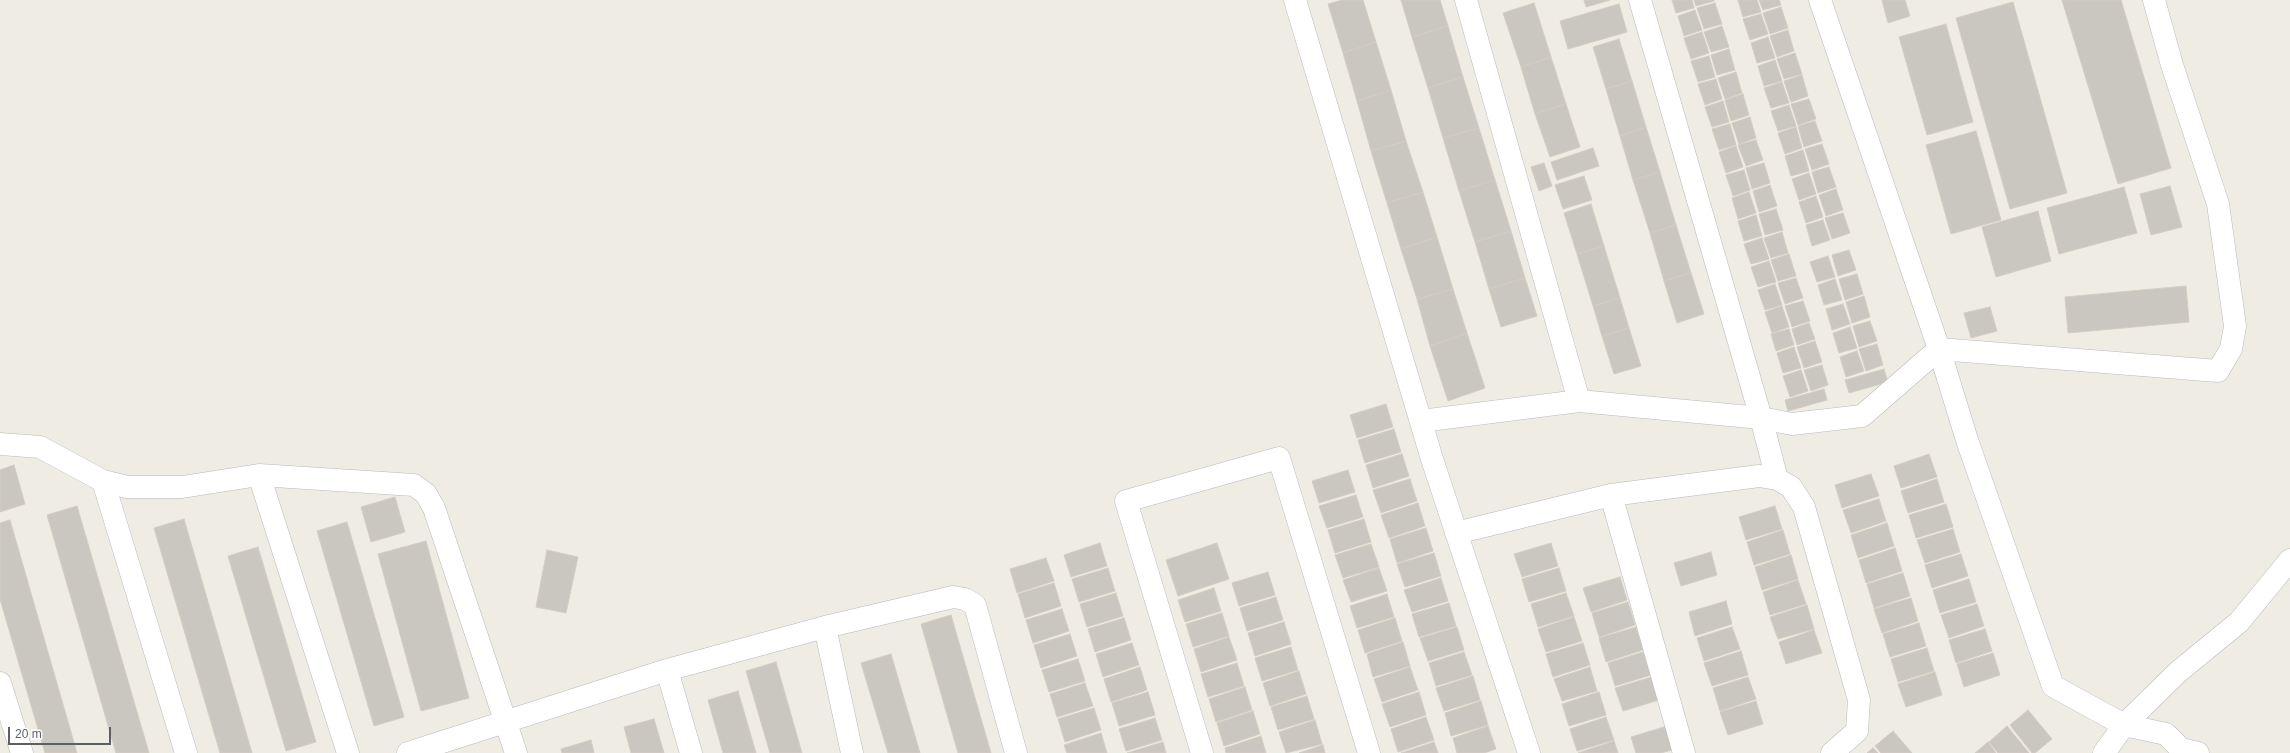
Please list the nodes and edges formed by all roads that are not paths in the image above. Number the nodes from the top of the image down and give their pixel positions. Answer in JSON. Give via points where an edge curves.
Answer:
{"nodes":[{"id":1,"x":1295,"y":0,"type":"edge"},
{"id":2,"x":1466,"y":0,"type":"edge"},
{"id":3,"x":1640,"y":0,"type":"edge"},
{"id":4,"x":1820,"y":0,"type":"edge"},
{"id":5,"x":2154,"y":0,"type":"edge"},
{"id":6,"x":1939,"y":349,"type":"junction"},
{"id":7,"x":1579,"y":401,"type":"junction"},
{"id":8,"x":1761,"y":418,"type":"junction"},
{"id":9,"x":1423,"y":428,"type":"junction"},
{"id":10,"x":0,"y":444,"type":"edge"},
{"id":11,"x":259,"y":476,"type":"junction"},
{"id":12,"x":1778,"y":478,"type":"junction"},
{"id":13,"x":103,"y":481,"type":"junction"},
{"id":14,"x":1612,"y":495,"type":"junction"},
{"id":15,"x":1456,"y":533,"type":"junction"},
{"id":16,"x":2290,"y":560,"type":"edge"},
{"id":17,"x":825,"y":627,"type":"junction"},
{"id":18,"x":667,"y":670,"type":"junction"},
{"id":19,"x":0,"y":683,"type":"edge"},
{"id":20,"x":506,"y":720,"type":"junction"},
{"id":21,"x":2124,"y":725,"type":"junction"},
{"id":22,"x":2182,"y":746,"type":"edge"},
{"id":23,"x":22,"y":753,"type":"edge"},
{"id":24,"x":186,"y":753,"type":"edge"},
{"id":25,"x":348,"y":753,"type":"edge"},
{"id":26,"x":408,"y":753,"type":"edge"},
{"id":27,"x":516,"y":753,"type":"edge"},
{"id":28,"x":691,"y":753,"type":"edge"},
{"id":29,"x":852,"y":753,"type":"edge"},
{"id":30,"x":1016,"y":753,"type":"edge"},
{"id":31,"x":1202,"y":753,"type":"edge"},
{"id":32,"x":1369,"y":753,"type":"edge"},
{"id":33,"x":1529,"y":753,"type":"edge"},
{"id":34,"x":1684,"y":753,"type":"edge"},
{"id":35,"x":1832,"y":753,"type":"edge"},
{"id":36,"x":2104,"y":753,"type":"edge"}],
"edges":[{"from":1,"to":9,"type":"street"},
{"from":2,"to":7,"type":"street"},
{"from":3,"to":8,"type":"street"},
{"from":4,"to":6,"type":"street"},
{"from":5,"to":6,"type":"street","via":[[2172,65],[2218,204],[2235,326],[2231,349],[2218,371]]},
{"from":6,"to":8,"type":"street","via":[[1862,416],[1792,424]]},
{"from":6,"to":21,"type":"street","via":[[1967,440],[2053,686]]},
{"from":7,"to":8,"type":"street"},
{"from":7,"to":9,"type":"street"},
{"from":8,"to":12,"type":"street"},
{"from":9,"to":15,"type":"street"},
{"from":10,"to":13,"type":"street","via":[[40,448]]},
{"from":11,"to":13,"type":"street","via":[[182,487],[127,487]]},
{"from":11,"to":20,"type":"street","via":[[414,485],[426,494],[434,508]]},
{"from":11,"to":25,"type":"street"},
{"from":12,"to":14,"type":"street","via":[[1759,476]]},
{"from":12,"to":35,"type":"street","via":[[1791,487],[1804,507],[1860,700],[1857,731]]},
{"from":13,"to":24,"type":"street"},
{"from":14,"to":15,"type":"street"},
{"from":14,"to":34,"type":"street"},
{"from":15,"to":33,"type":"street"},
{"from":16,"to":21,"type":"street","via":[[2238,622],[2178,672]]},
{"from":17,"to":18,"type":"street"},
{"from":17,"to":29,"type":"street"},
{"from":17,"to":30,"type":"street","via":[[953,597],[970,601],[975,605]]},
{"from":18,"to":20,"type":"street"},
{"from":18,"to":28,"type":"street"},
{"from":19,"to":23,"type":"street"},
{"from":20,"to":26,"type":"street"},
{"from":20,"to":27,"type":"street"},
{"from":21,"to":22,"type":"street"},
{"from":21,"to":36,"type":"street"},
{"from":31,"to":32,"type":"street","via":[[1126,501],[1279,458]]}]}
